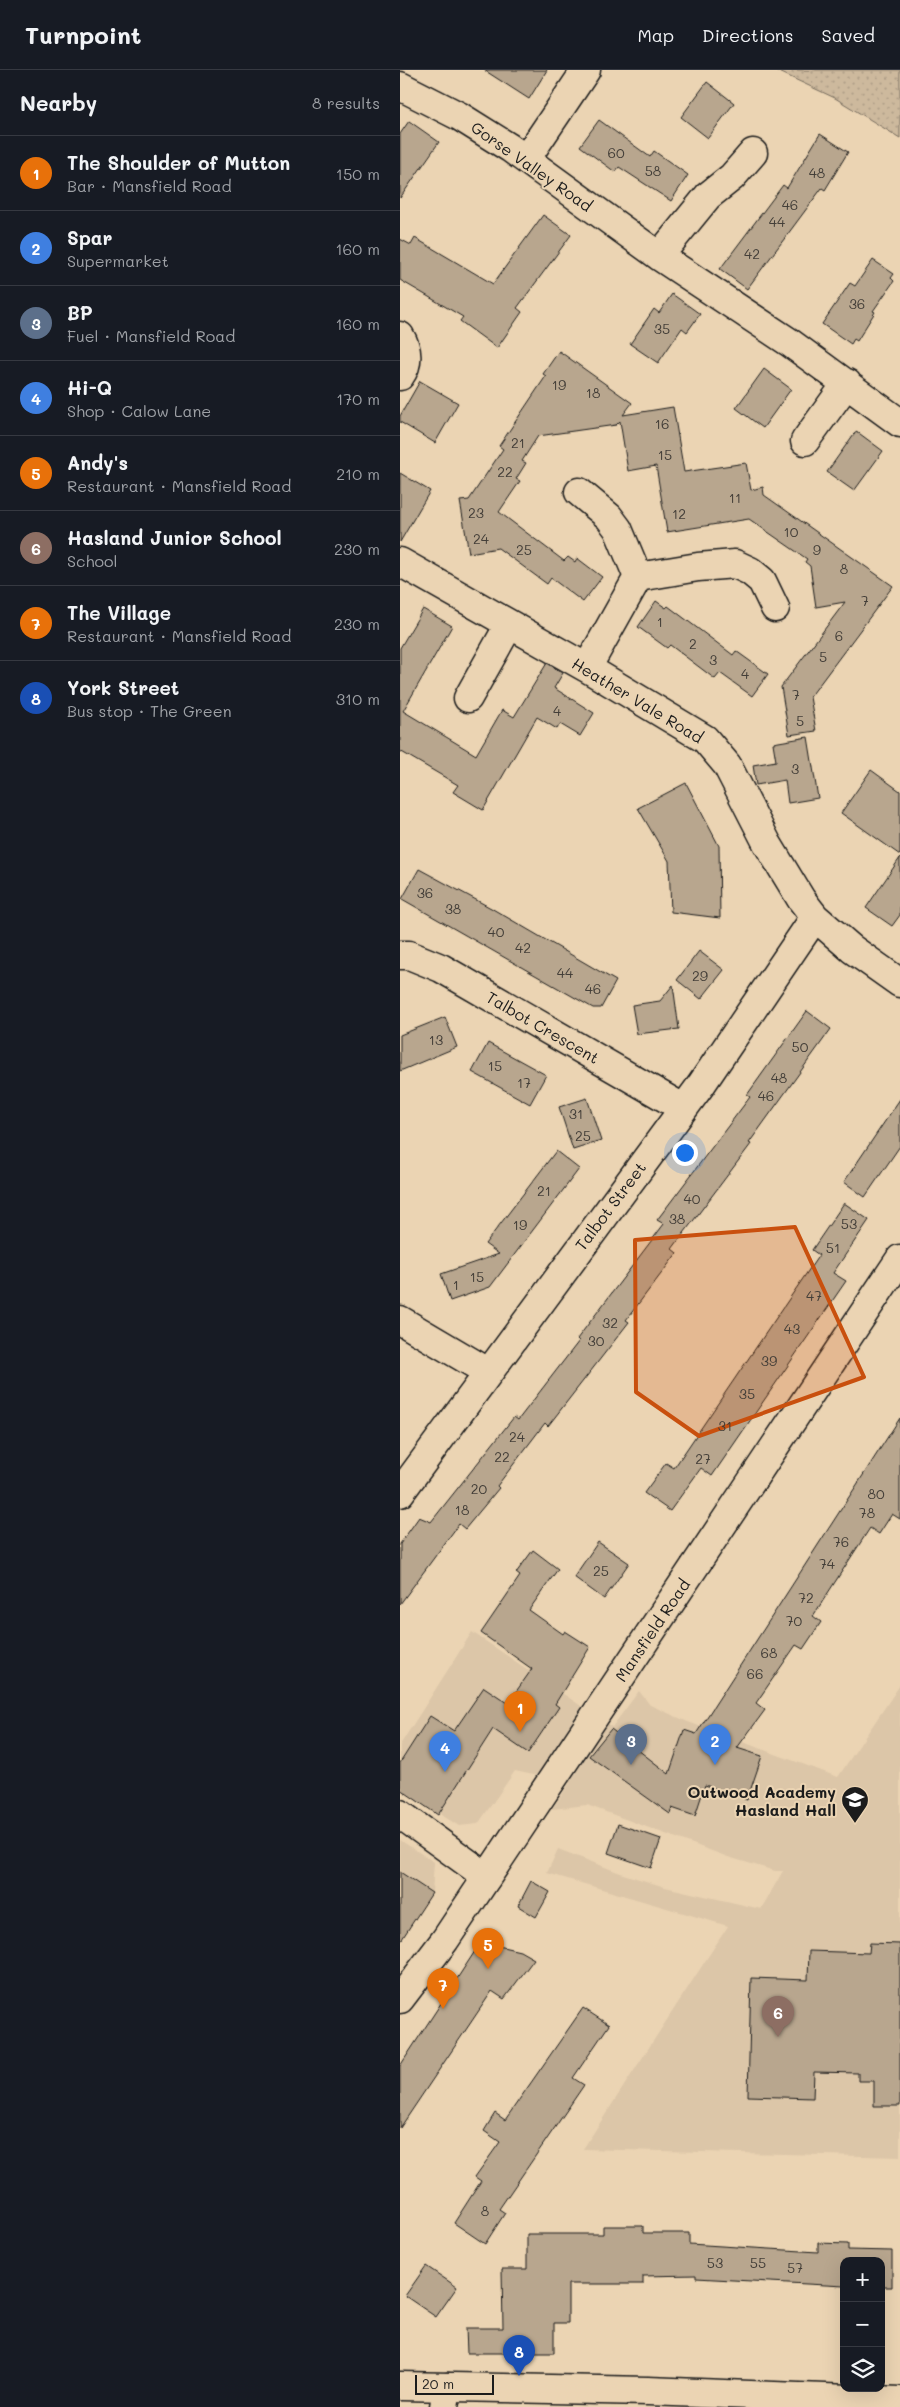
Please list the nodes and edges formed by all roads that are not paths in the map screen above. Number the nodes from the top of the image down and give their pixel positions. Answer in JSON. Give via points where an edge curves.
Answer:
{"nodes":[{"id":1,"x":586,"y":70,"type":"edge"},
{"id":2,"x":400,"y":86,"type":"edge"},
{"id":3,"x":753,"y":153,"type":"dead end"},
{"id":4,"x":526,"y":159,"type":"junction"},
{"id":5,"x":659,"y":256,"type":"junction"},
{"id":6,"x":400,"y":336,"type":"edge"},
{"id":7,"x":400,"y":376,"type":"edge"},
{"id":8,"x":847,"y":383,"type":"junction"},
{"id":9,"x":900,"y":422,"type":"edge"},
{"id":10,"x":806,"y":441,"type":"dead end"},
{"id":11,"x":579,"y":492,"type":"dead end"},
{"id":12,"x":400,"y":562,"type":"edge"},
{"id":13,"x":638,"y":577,"type":"junction"},
{"id":14,"x":775,"y":608,"type":"dead end"},
{"id":15,"x":509,"y":625,"type":"junction"},
{"id":16,"x":587,"y":668,"type":"junction"},
{"id":17,"x":468,"y":698,"type":"dead end"},
{"id":18,"x":815,"y":917,"type":"junction"},
{"id":19,"x":400,"y":955,"type":"edge"},
{"id":20,"x":900,"y":983,"type":"edge"},
{"id":21,"x":683,"y":1108,"type":"junction"},
{"id":22,"x":900,"y":1259,"type":"edge"},
{"id":23,"x":400,"y":1320,"type":"edge"},
{"id":24,"x":488,"y":1372,"type":"junction"},
{"id":25,"x":400,"y":1493,"type":"edge"},
{"id":26,"x":400,"y":1814,"type":"edge"},
{"id":27,"x":487,"y":1877,"type":"junction"},
{"id":28,"x":400,"y":1998,"type":"edge"},
{"id":29,"x":400,"y":2386,"type":"edge"},
{"id":30,"x":445,"y":2397,"type":"edge"},
{"id":31,"x":900,"y":2401,"type":"edge"},
{"id":32,"x":815,"y":2402,"type":"edge"}],
"edges":[{"from":1,"to":4,"type":"street"},
{"from":2,"to":4,"type":"street","name":"Gorse Valley Road","via":[[459,116]]},
{"from":3,"to":5,"type":"street","via":[[708,196]]},
{"from":4,"to":5,"type":"street","name":"Gorse Valley Road"},
{"from":5,"to":8,"type":"street","name":"Gorse Valley Road"},
{"from":6,"to":7,"type":"street","via":[[407,362]]},
{"from":8,"to":9,"type":"street","name":"Gorse Valley Road"},
{"from":8,"to":10,"type":"street"},
{"from":11,"to":13,"type":"street","via":[[610,517]]},
{"from":12,"to":15,"type":"street","name":"Heather Vale Road"},
{"from":13,"to":14,"type":"street","via":[[735,564],[762,581]]},
{"from":13,"to":16,"type":"street"},
{"from":15,"to":16,"type":"street","name":"Heather Vale Road"},
{"from":15,"to":17,"type":"street"},
{"from":16,"to":18,"type":"street","name":"Heather Vale Road","via":[[705,739],[727,765],[768,843]]},
{"from":18,"to":20,"type":"street","name":"Heather Vale Road","via":[[852,949]]},
{"from":18,"to":21,"type":"street","name":"Talbot Street"},
{"from":19,"to":21,"type":"street","name":"Talbot Crescent","via":[[409,955],[441,968]]},
{"from":21,"to":24,"type":"street","name":"Talbot Street"},
{"from":22,"to":27,"type":"street","name":"Mansfield Road"},
{"from":23,"to":24,"type":"street"},
{"from":24,"to":25,"type":"street","name":"Talbot Street"},
{"from":26,"to":27,"type":"street"},
{"from":27,"to":28,"type":"street","name":"Mansfield Road","via":[[445,1940]]},
{"from":29,"to":30,"type":"street"},
{"from":30,"to":32,"type":"street"},
{"from":31,"to":32,"type":"street"}]}
